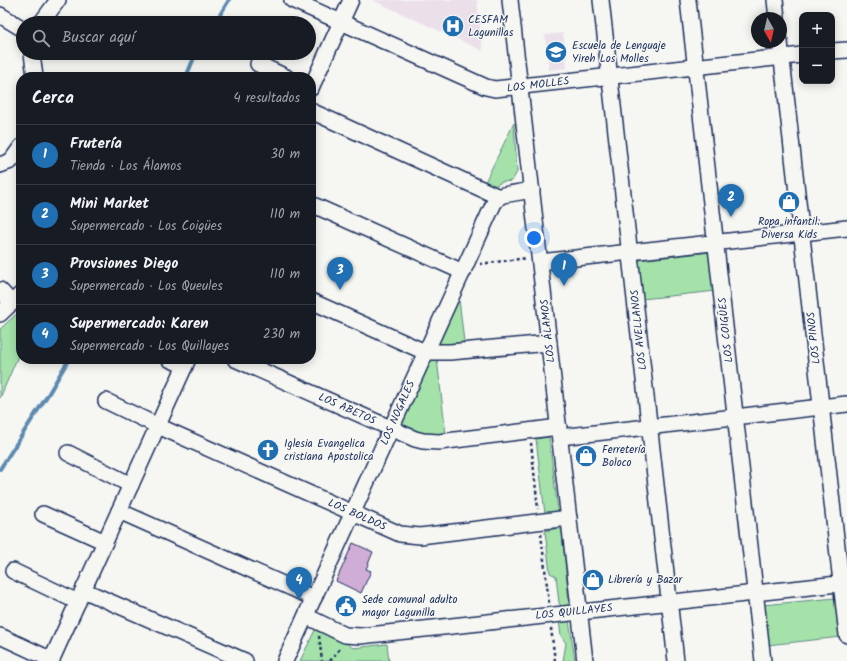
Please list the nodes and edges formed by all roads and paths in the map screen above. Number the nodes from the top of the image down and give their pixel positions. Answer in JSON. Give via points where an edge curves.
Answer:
{"nodes":[{"id":1,"x":58,"y":0,"type":"edge"},
{"id":2,"x":292,"y":0,"type":"edge"},
{"id":3,"x":351,"y":0,"type":"edge"},
{"id":4,"x":510,"y":0,"type":"edge"},
{"id":5,"x":601,"y":0,"type":"edge"},
{"id":6,"x":688,"y":0,"type":"edge"},
{"id":7,"x":776,"y":0,"type":"edge"},
{"id":8,"x":777,"y":12,"type":"edge"},
{"id":9,"x":46,"y":16,"type":"edge"},
{"id":10,"x":1,"y":20,"type":"edge"},
{"id":11,"x":341,"y":22,"type":"junction"},
{"id":12,"x":16,"y":25,"type":"edge"},
{"id":13,"x":781,"y":48,"type":"edge"},
{"id":14,"x":847,"y":50,"type":"edge"},
{"id":15,"x":835,"y":51,"type":"edge"},
{"id":16,"x":799,"y":55,"type":"edge"},
{"id":17,"x":782,"y":57,"type":"junction"},
{"id":18,"x":33,"y":60,"type":"edge"},
{"id":19,"x":258,"y":64,"type":"dead end"},
{"id":20,"x":694,"y":67,"type":"junction"},
{"id":21,"x":34,"y":72,"type":"edge"},
{"id":22,"x":275,"y":72,"type":"edge"},
{"id":23,"x":316,"y":77,"type":"edge"},
{"id":24,"x":608,"y":77,"type":"junction"},
{"id":25,"x":520,"y":86,"type":"junction"},
{"id":26,"x":316,"y":113,"type":"edge"},
{"id":27,"x":16,"y":154,"type":"edge"},
{"id":28,"x":0,"y":164,"type":"edge"},
{"id":29,"x":532,"y":190,"type":"junction"},
{"id":30,"x":499,"y":197,"type":"junction"},
{"id":31,"x":316,"y":206,"type":"edge"},
{"id":32,"x":847,"y":228,"type":"edge"},
{"id":33,"x":802,"y":233,"type":"junction"},
{"id":34,"x":716,"y":243,"type":"junction"},
{"id":35,"x":630,"y":252,"type":"junction"},
{"id":36,"x":540,"y":260,"type":"junction"},
{"id":37,"x":464,"y":269,"type":"junction"},
{"id":38,"x":0,"y":290,"type":"edge"},
{"id":39,"x":16,"y":298,"type":"edge"},
{"id":40,"x":316,"y":303,"type":"edge"},
{"id":41,"x":0,"y":314,"type":"edge"},
{"id":42,"x":549,"y":343,"type":"junction"},
{"id":43,"x":425,"y":352,"type":"junction"},
{"id":44,"x":186,"y":364,"type":"edge"},
{"id":45,"x":246,"y":364,"type":"edge"},
{"id":46,"x":106,"y":401,"type":"dead end"},
{"id":47,"x":847,"y":404,"type":"edge"},
{"id":48,"x":821,"y":407,"type":"junction"},
{"id":49,"x":735,"y":417,"type":"junction"},
{"id":50,"x":158,"y":426,"type":"junction"},
{"id":51,"x":650,"y":427,"type":"junction"},
{"id":52,"x":391,"y":428,"type":"junction"},
{"id":53,"x":530,"y":431,"type":"junction"},
{"id":54,"x":559,"y":432,"type":"junction"},
{"id":55,"x":68,"y":454,"type":"dead end"},
{"id":56,"x":131,"y":485,"type":"junction"},
{"id":57,"x":119,"y":511,"type":"junction"},
{"id":58,"x":352,"y":513,"type":"junction"},
{"id":59,"x":43,"y":514,"type":"dead end"},
{"id":60,"x":569,"y":518,"type":"junction"},
{"id":61,"x":540,"y":522,"type":"junction"},
{"id":62,"x":105,"y":542,"type":"junction"},
{"id":63,"x":13,"y":571,"type":"dead end"},
{"id":64,"x":844,"y":583,"type":"edge"},
{"id":65,"x":755,"y":593,"type":"junction"},
{"id":66,"x":81,"y":596,"type":"junction"},
{"id":67,"x":314,"y":598,"type":"junction"},
{"id":68,"x":670,"y":602,"type":"junction"},
{"id":69,"x":580,"y":612,"type":"junction"},
{"id":70,"x":550,"y":615,"type":"junction"},
{"id":71,"x":311,"y":619,"type":"junction"},
{"id":72,"x":847,"y":635,"type":"edge"},
{"id":73,"x":0,"y":636,"type":"edge"},
{"id":74,"x":51,"y":660,"type":"edge"},
{"id":75,"x":246,"y":661,"type":"edge"},
{"id":76,"x":285,"y":661,"type":"edge"},
{"id":77,"x":322,"y":661,"type":"edge"},
{"id":78,"x":555,"y":661,"type":"edge"},
{"id":79,"x":585,"y":661,"type":"edge"},
{"id":80,"x":676,"y":661,"type":"edge"},
{"id":81,"x":763,"y":661,"type":"edge"}],
"edges":[{"from":1,"to":9,"type":"street"},
{"from":2,"to":11,"type":"street","name":"LOS MOLLES"},
{"from":3,"to":11,"type":"street"},
{"from":4,"to":25,"type":"street","name":"LOS ÁLAMOS"},
{"from":5,"to":24,"type":"street","name":"LOS AVELLANOS"},
{"from":6,"to":20,"type":"street","name":"LOS COIGÜES"},
{"from":7,"to":8,"type":"street"},
{"from":10,"to":12,"type":"street"},
{"from":11,"to":23,"type":"street"},
{"from":11,"to":25,"type":"street","name":"LOS MOLLES","via":[[486,87],[499,89]]},
{"from":13,"to":17,"type":"street","name":"LOS PINOS"},
{"from":14,"to":15,"type":"street"},
{"from":16,"to":17,"type":"street","name":"LOS MOLLES"},
{"from":17,"to":20,"type":"street","name":"LOS MOLLES"},
{"from":17,"to":33,"type":"street","name":"LOS PINOS"},
{"from":18,"to":21,"type":"street"},
{"from":19,"to":22,"type":"street"},
{"from":20,"to":24,"type":"street","name":"LOS MOLLES"},
{"from":20,"to":34,"type":"street","name":"LOS COIGÜES"},
{"from":24,"to":25,"type":"street","name":"LOS MOLLES"},
{"from":24,"to":35,"type":"street","name":"LOS AVELLANOS"},
{"from":25,"to":29,"type":"street","name":"LOS ÁLAMOS"},
{"from":26,"to":30,"type":"street"},
{"from":27,"to":28,"type":"street","via":[[11,160]]},
{"from":29,"to":30,"type":"street"},
{"from":29,"to":36,"type":"street","name":"LOS ÁLAMOS"},
{"from":30,"to":37,"type":"street","name":"LOS NOGALES"},
{"from":31,"to":37,"type":"street"},
{"from":32,"to":33,"type":"street"},
{"from":33,"to":34,"type":"street"},
{"from":33,"to":48,"type":"street","name":"LOS PINOS"},
{"from":34,"to":35,"type":"street"},
{"from":34,"to":49,"type":"street","name":"LOS COIGÜES"},
{"from":35,"to":36,"type":"street"},
{"from":35,"to":51,"type":"street","name":"LOS AVELLANOS"},
{"from":36,"to":37,"type":"path"},
{"from":36,"to":42,"type":"street","name":"LOS ÁLAMOS"},
{"from":37,"to":43,"type":"street","name":"LOS NOGALES"},
{"from":38,"to":39,"type":"street"},
{"from":39,"to":41,"type":"street"},
{"from":40,"to":43,"type":"street"},
{"from":42,"to":43,"type":"street"},
{"from":42,"to":54,"type":"street","name":"LOS ÁLAMOS"},
{"from":43,"to":52,"type":"street","name":"LOS NOGALES"},
{"from":44,"to":50,"type":"street"},
{"from":45,"to":52,"type":"street","name":"LOS ABETOS"},
{"from":46,"to":50,"type":"street","name":"LOS BOLDOS"},
{"from":47,"to":48,"type":"street","name":"LOS ABETOS"},
{"from":48,"to":49,"type":"street","name":"LOS ABETOS"},
{"from":48,"to":64,"type":"street","name":"LOS PINOS"},
{"from":49,"to":51,"type":"street","name":"LOS ABETOS"},
{"from":49,"to":65,"type":"street","name":"LOS COIGÜES"},
{"from":50,"to":56,"type":"street"},
{"from":50,"to":58,"type":"street","name":"LOS BOLDOS"},
{"from":51,"to":54,"type":"street","name":"LOS ABETOS"},
{"from":51,"to":68,"type":"street","name":"LOS AVELLANOS"},
{"from":52,"to":53,"type":"street","name":"LOS ABETOS","via":[[415,439],[432,442]]},
{"from":52,"to":58,"type":"street","name":"LOS NOGALES"},
{"from":53,"to":54,"type":"street","name":"LOS ABETOS"},
{"from":53,"to":61,"type":"path"},
{"from":54,"to":60,"type":"street","name":"LOS ÁLAMOS"},
{"from":55,"to":56,"type":"street"},
{"from":56,"to":57,"type":"street"},
{"from":57,"to":62,"type":"street"},
{"from":57,"to":67,"type":"street"},
{"from":58,"to":61,"type":"street","name":"LOS BOLDOS","via":[[394,532],[413,537]]},
{"from":58,"to":67,"type":"street","name":"LOS NOGALES"},
{"from":59,"to":62,"type":"street"},
{"from":60,"to":61,"type":"street","name":"LOS BOLDOS"},
{"from":60,"to":69,"type":"street","name":"LOS ÁLAMOS"},
{"from":61,"to":70,"type":"path"},
{"from":62,"to":66,"type":"street"},
{"from":63,"to":66,"type":"street"},
{"from":64,"to":65,"type":"street","name":"LOS QUILLAYES"},
{"from":64,"to":72,"type":"street","name":"LOS PINOS"},
{"from":65,"to":68,"type":"street","name":"LOS QUILLAYES"},
{"from":65,"to":81,"type":"street","name":"LOS COIGÜES"},
{"from":66,"to":74,"type":"street"},
{"from":66,"to":75,"type":"street"},
{"from":67,"to":71,"type":"street","name":"LOS NOGALES"},
{"from":68,"to":69,"type":"street","name":"LOS QUILLAYES"},
{"from":68,"to":80,"type":"street","name":"LOS AVELLANOS"},
{"from":69,"to":70,"type":"street","name":"LOS QUILLAYES"},
{"from":69,"to":79,"type":"street","name":"LOS ÁLAMOS"},
{"from":70,"to":71,"type":"street","name":"LOS QUILLAYES","via":[[355,636],[345,635]]},
{"from":70,"to":78,"type":"path"},
{"from":71,"to":76,"type":"street","name":"LOS NOGALES"},
{"from":71,"to":77,"type":"path"},
{"from":73,"to":74,"type":"street"}]}
